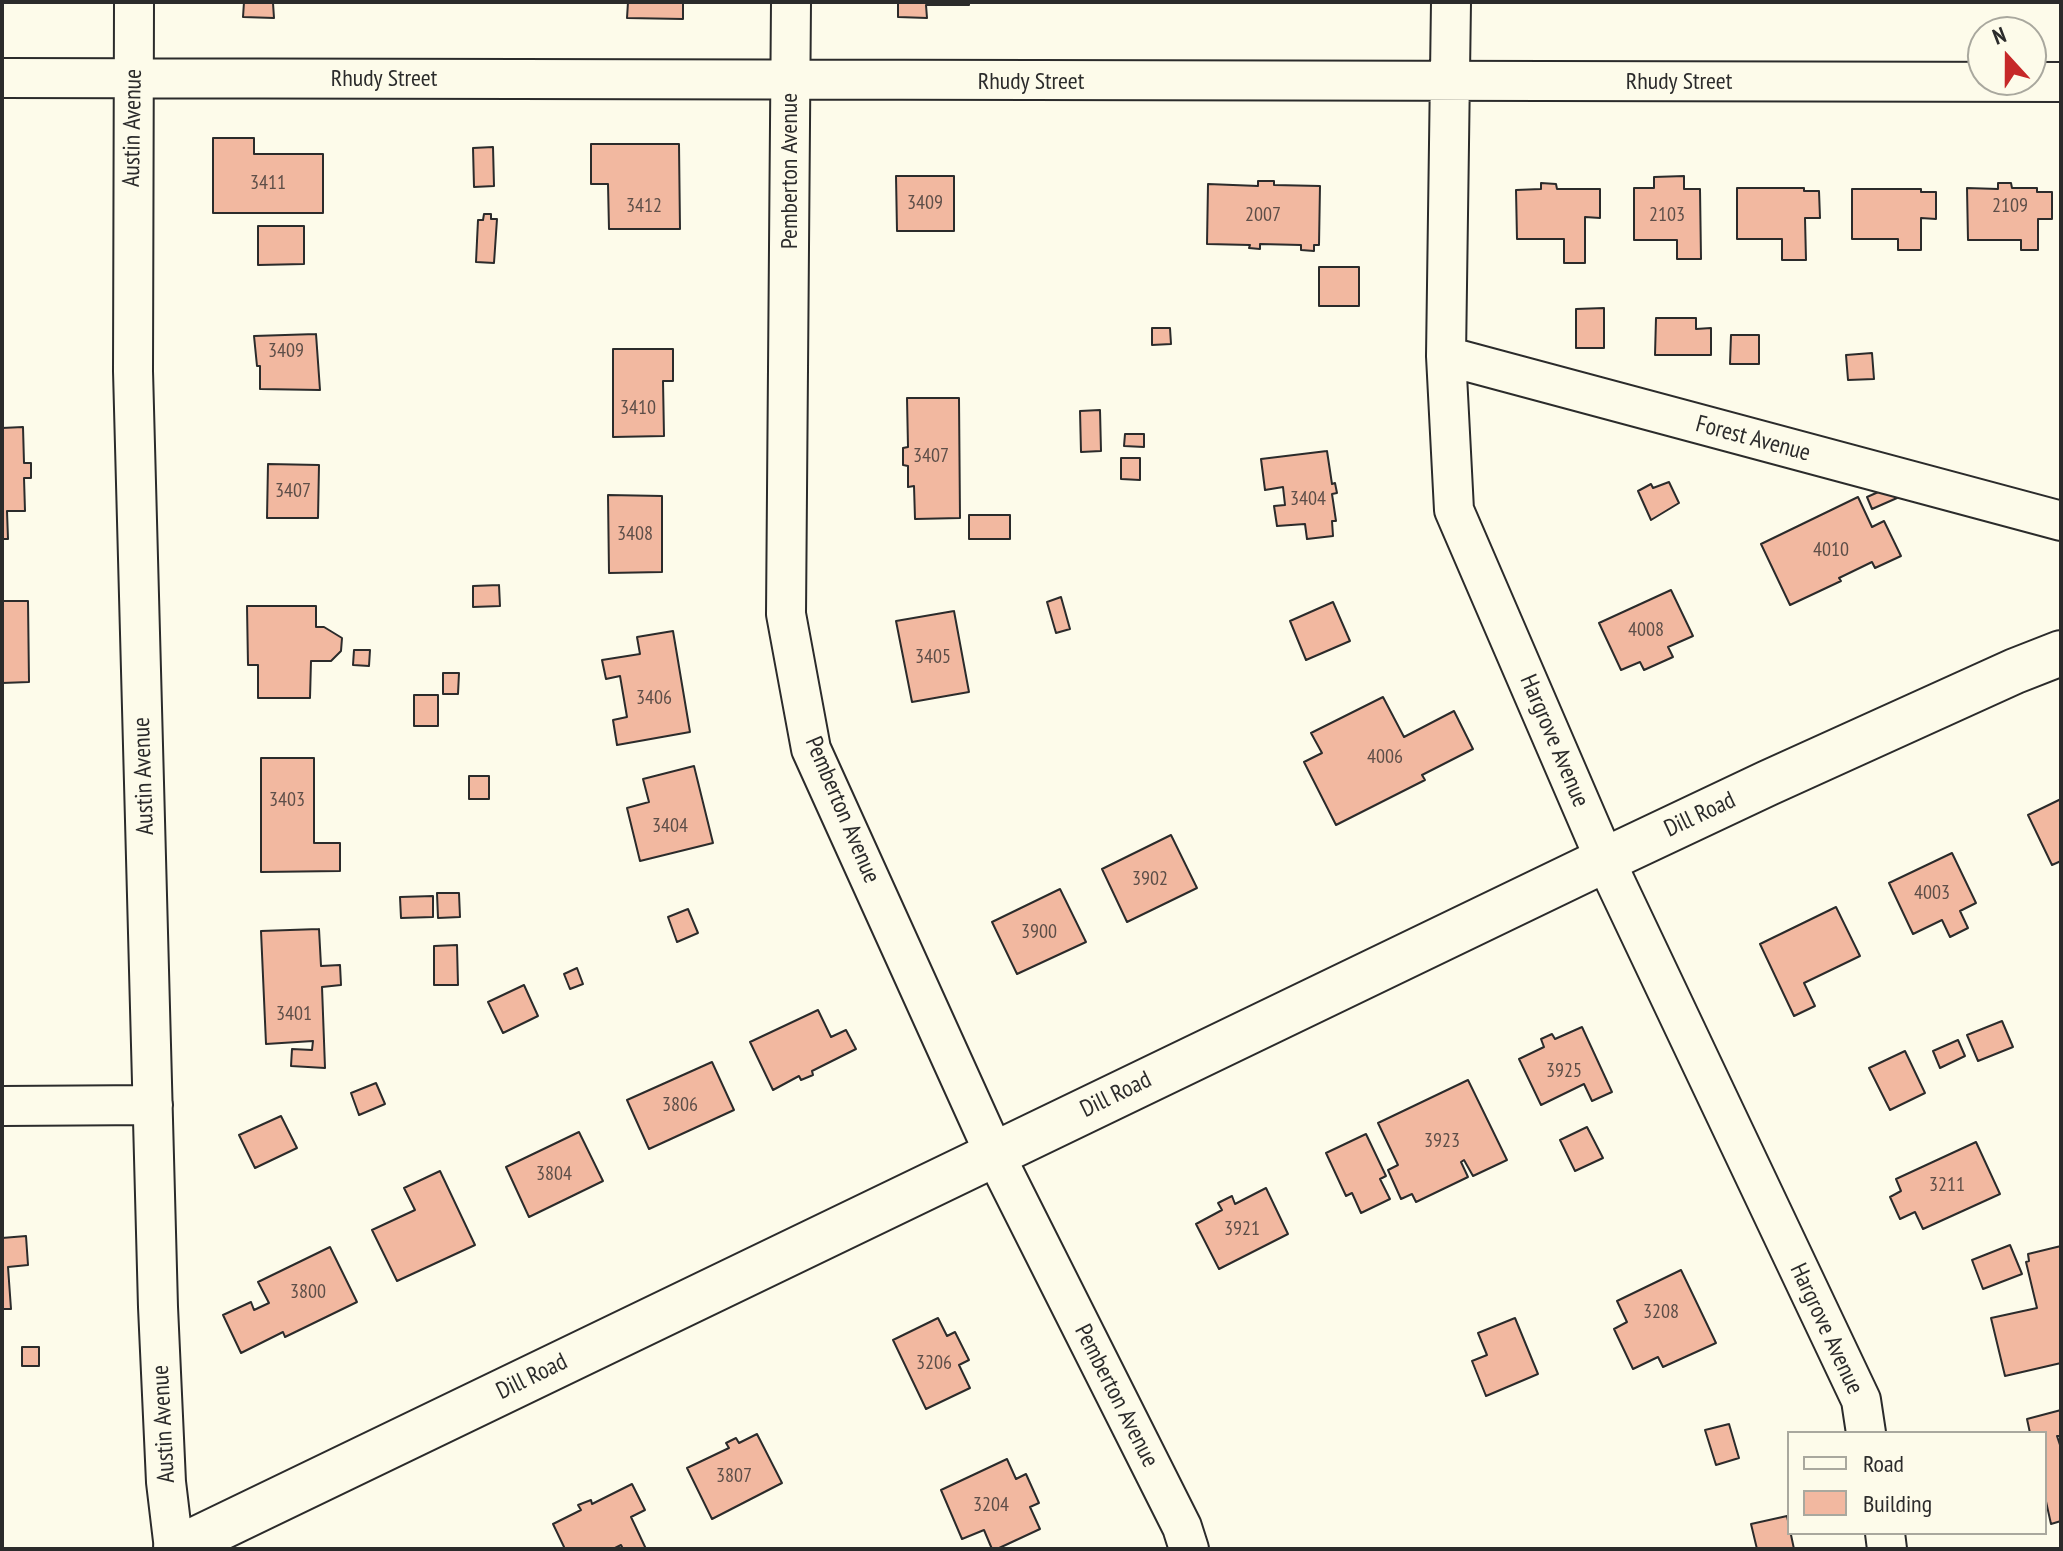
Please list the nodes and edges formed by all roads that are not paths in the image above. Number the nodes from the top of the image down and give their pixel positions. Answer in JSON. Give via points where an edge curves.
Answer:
{"nodes":[{"id":1,"x":134,"y":2,"type":"edge"},
{"id":2,"x":791,"y":2,"type":"edge"},
{"id":3,"x":1451,"y":2,"type":"edge"},
{"id":4,"x":133,"y":77,"type":"junction"},
{"id":5,"x":2,"y":78,"type":"edge"},
{"id":6,"x":790,"y":82,"type":"junction"},
{"id":7,"x":1451,"y":82,"type":"junction"},
{"id":8,"x":2061,"y":82,"type":"edge"},
{"id":9,"x":1446,"y":356,"type":"junction"},
{"id":10,"x":2061,"y":521,"type":"edge"},
{"id":11,"x":2061,"y":653,"type":"edge"},
{"id":12,"x":1605,"y":860,"type":"junction"},
{"id":13,"x":153,"y":1105,"type":"junction"},
{"id":14,"x":2,"y":1106,"type":"edge"},
{"id":15,"x":994,"y":1153,"type":"junction"},
{"id":16,"x":1866,"y":1431,"type":"edge"},
{"id":17,"x":175,"y":1549,"type":"edge"},
{"id":18,"x":1189,"y":1549,"type":"edge"}],
"edges":[{"from":1,"to":4,"type":"street","name":"Austin Avenue"},
{"from":2,"to":6,"type":"street","name":"Pemberton Avenue"},
{"from":3,"to":7,"type":"street","name":"Hargrove Avenue"},
{"from":4,"to":5,"type":"street","name":"Rhudy Street"},
{"from":4,"to":6,"type":"street","name":"Rhudy Street"},
{"from":4,"to":13,"type":"street","name":"Austin Avenue","via":[[133,371]]},
{"from":6,"to":7,"type":"street","name":"Rhudy Street"},
{"from":6,"to":15,"type":"street","name":"Pemberton Avenue","via":[[786,614],[811,749]]},
{"from":7,"to":8,"type":"street","name":"Rhudy Street"},
{"from":7,"to":9,"type":"street","name":"Hargrove Avenue"},
{"from":9,"to":10,"type":"street","name":"Forest Avenue"},
{"from":9,"to":12,"type":"street","name":"Hargrove Avenue","via":[[1454,510]]},
{"from":11,"to":12,"type":"street","name":"Dill Road"},
{"from":12,"to":15,"type":"street","name":"Dill Road"},
{"from":12,"to":16,"type":"street","name":"Hargrove Avenue","via":[[1861,1400]]},
{"from":13,"to":14,"type":"street"},
{"from":13,"to":17,"type":"street","name":"Austin Avenue","via":[[166,1482]]},
{"from":15,"to":17,"type":"street","name":"Dill Road"},
{"from":15,"to":18,"type":"street","name":"Pemberton Avenue"}]}
